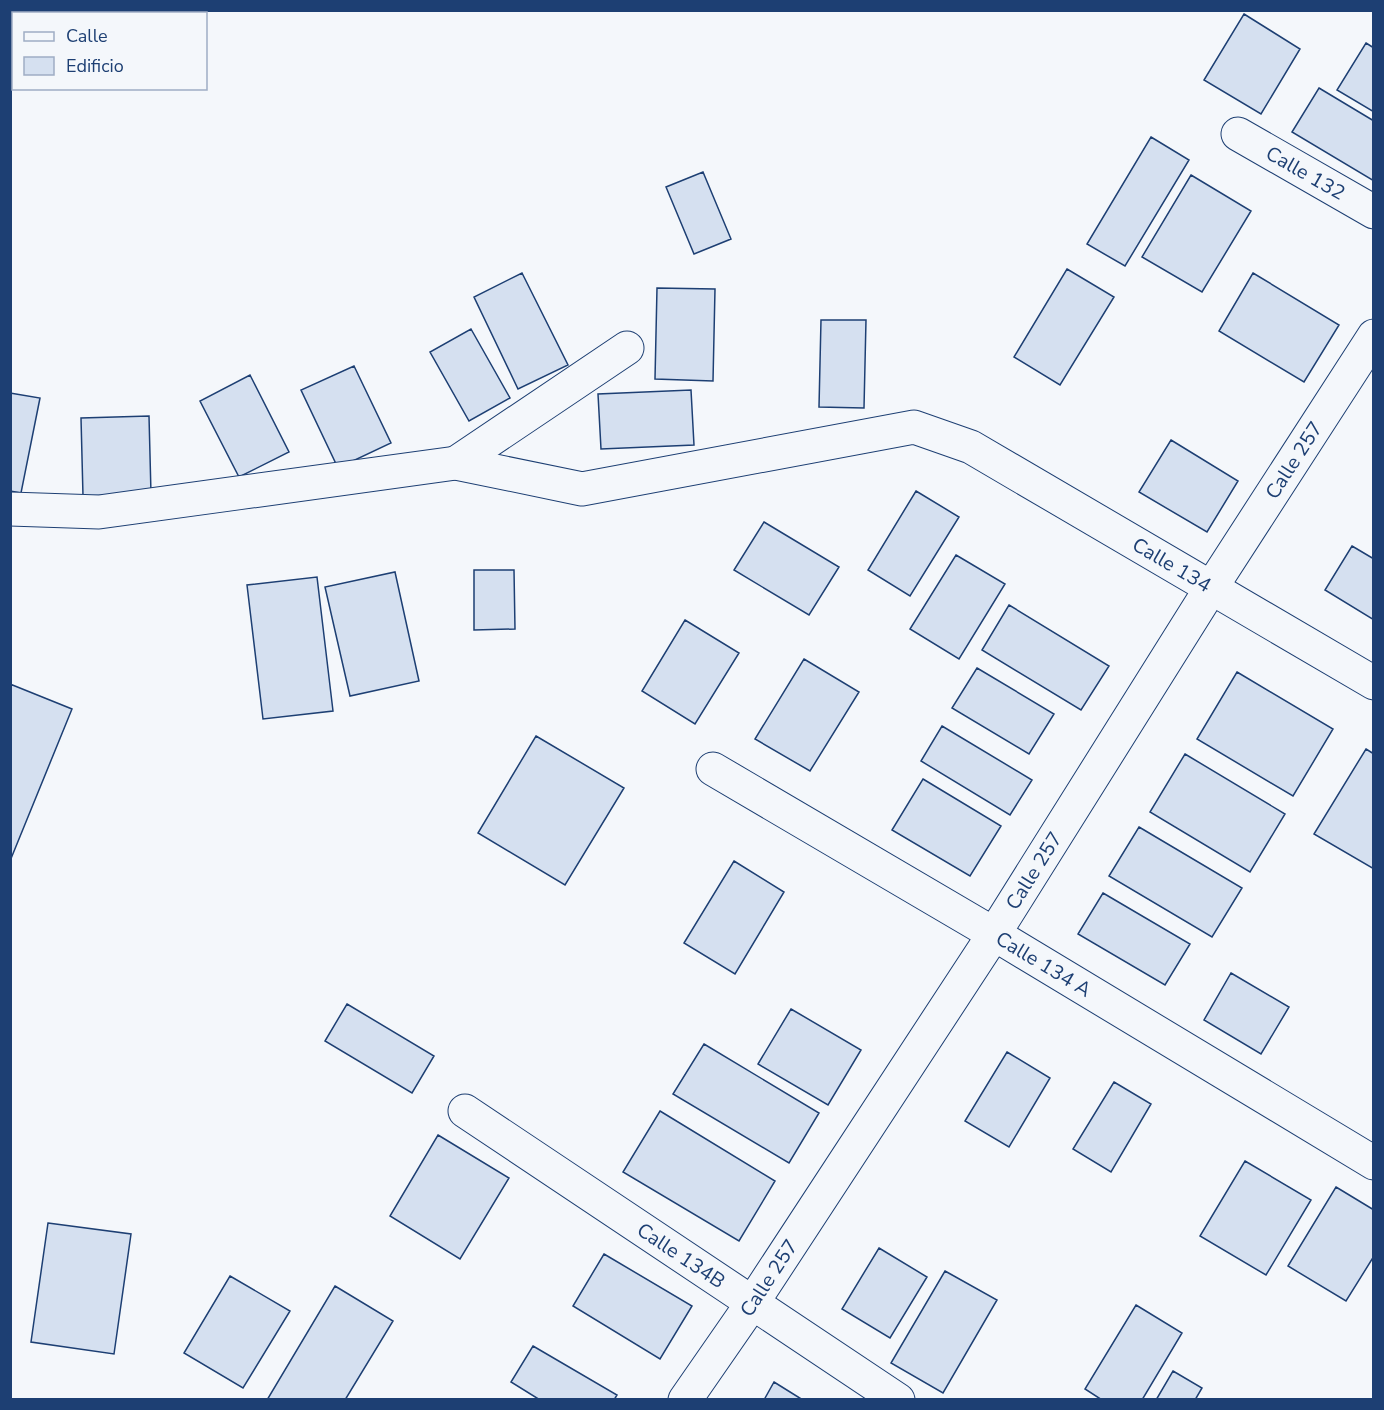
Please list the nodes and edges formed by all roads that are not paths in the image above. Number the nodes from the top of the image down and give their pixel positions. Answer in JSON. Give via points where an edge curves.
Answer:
{"nodes":[{"id":1,"x":1238,"y":134,"type":"dead end"},
{"id":2,"x":1374,"y":212,"type":"edge"},
{"id":3,"x":1374,"y":336,"type":"edge"},
{"id":4,"x":627,"y":348,"type":"dead end"},
{"id":5,"x":456,"y":463,"type":"junction"},
{"id":6,"x":10,"y":509,"type":"edge"},
{"id":7,"x":1211,"y":588,"type":"junction"},
{"id":8,"x":1374,"y":682,"type":"edge"},
{"id":9,"x":713,"y":769,"type":"dead end"},
{"id":10,"x":994,"y":934,"type":"junction"},
{"id":11,"x":465,"y":1111,"type":"dead end"},
{"id":12,"x":1374,"y":1163,"type":"edge"},
{"id":13,"x":753,"y":1302,"type":"junction"},
{"id":14,"x":685,"y":1400,"type":"edge"},
{"id":15,"x":898,"y":1400,"type":"edge"}],
"edges":[{"from":1,"to":2,"type":"street","name":"Calle 132"},
{"from":3,"to":7,"type":"street","name":"Calle 257"},
{"from":4,"to":5,"type":"street"},
{"from":5,"to":6,"type":"street","via":[[99,512]]},
{"from":5,"to":7,"type":"street","name":"Calle 134","via":[[582,489],[914,427],[971,447]]},
{"from":7,"to":8,"type":"street","name":"Calle 134"},
{"from":7,"to":10,"type":"street","name":"Calle 257"},
{"from":9,"to":10,"type":"street","name":"Calle 134 A"},
{"from":10,"to":12,"type":"street","name":"Calle 134 A"},
{"from":10,"to":13,"type":"street","name":"Calle 257"},
{"from":11,"to":13,"type":"street","name":"Calle 134B"},
{"from":13,"to":14,"type":"street","name":"Calle 257"},
{"from":13,"to":15,"type":"street","name":"Calle 134B"}]}
